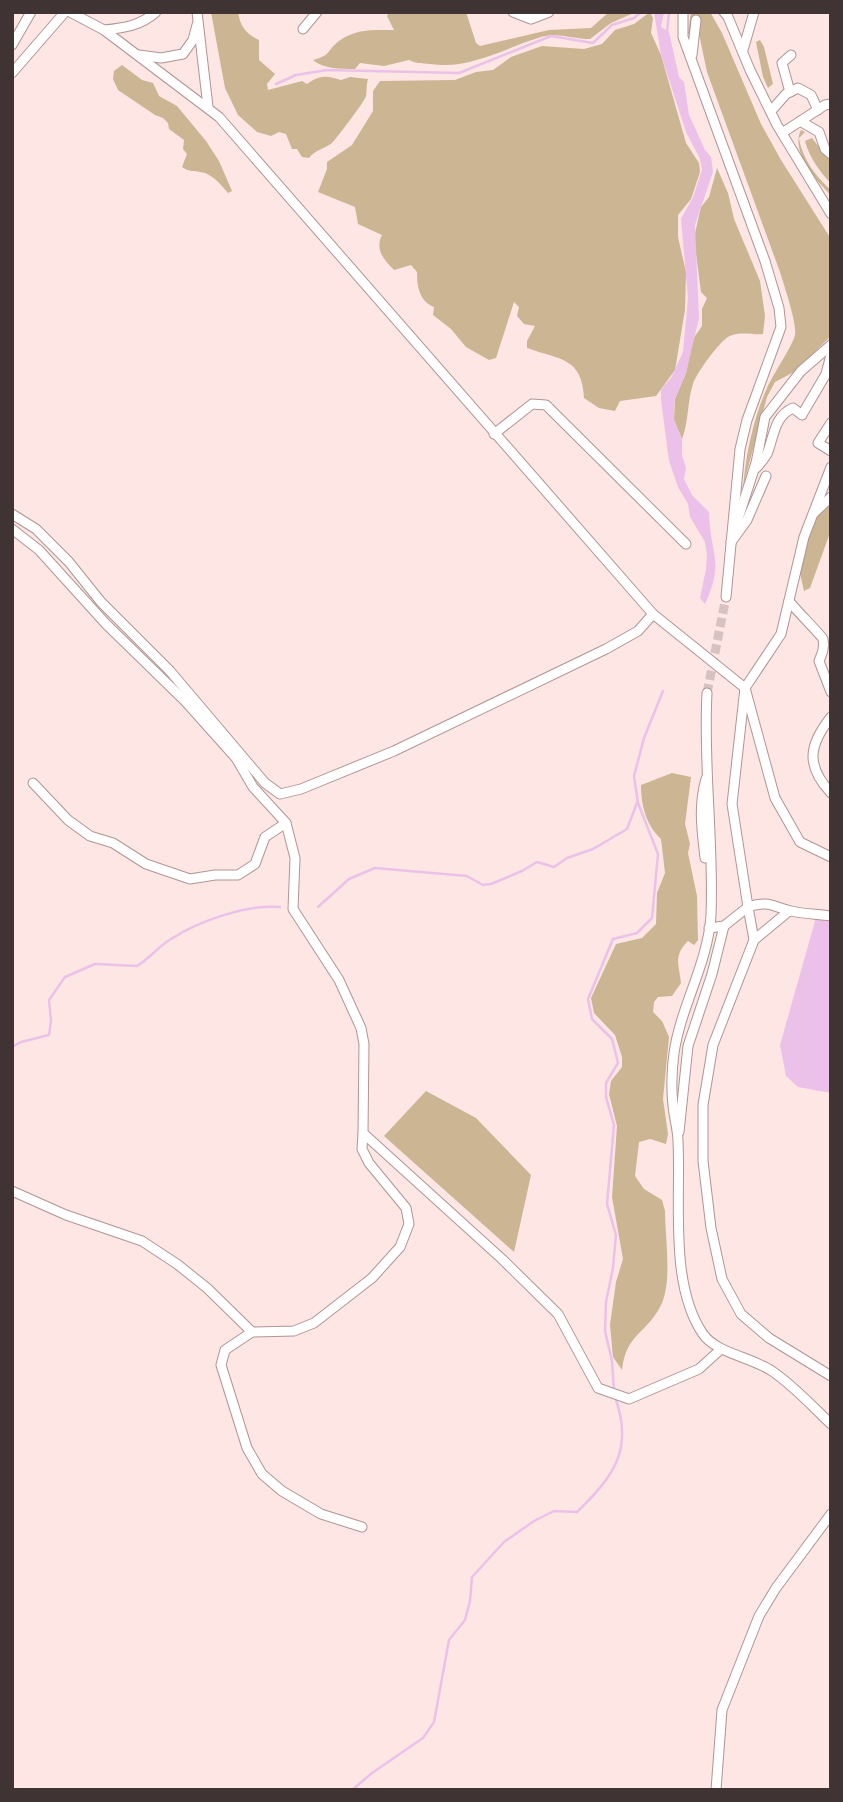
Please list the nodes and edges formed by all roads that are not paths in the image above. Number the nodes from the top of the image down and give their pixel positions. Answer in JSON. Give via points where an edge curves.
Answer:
{"nodes":[{"id":1,"x":31,"y":12,"type":"edge"},
{"id":2,"x":68,"y":12,"type":"edge"},
{"id":3,"x":156,"y":12,"type":"edge"},
{"id":4,"x":317,"y":12,"type":"edge"},
{"id":5,"x":513,"y":12,"type":"edge"},
{"id":6,"x":549,"y":12,"type":"edge"},
{"id":7,"x":683,"y":12,"type":"edge"},
{"id":8,"x":724,"y":12,"type":"edge"},
{"id":9,"x":752,"y":12,"type":"edge"},
{"id":10,"x":198,"y":16,"type":"edge"},
{"id":11,"x":696,"y":20,"type":"dead end"},
{"id":12,"x":303,"y":29,"type":"dead end"},
{"id":13,"x":104,"y":30,"type":"junction"},
{"id":14,"x":12,"y":45,"type":"edge"},
{"id":15,"x":743,"y":50,"type":"junction"},
{"id":16,"x":137,"y":54,"type":"junction"},
{"id":17,"x":791,"y":55,"type":"dead end"},
{"id":18,"x":692,"y":60,"type":"junction"},
{"id":19,"x":12,"y":73,"type":"edge"},
{"id":20,"x":790,"y":92,"type":"junction"},
{"id":21,"x":831,"y":104,"type":"edge"},
{"id":22,"x":208,"y":107,"type":"junction"},
{"id":23,"x":818,"y":110,"type":"junction"},
{"id":24,"x":771,"y":111,"type":"junction"},
{"id":25,"x":800,"y":121,"type":"junction"},
{"id":26,"x":782,"y":133,"type":"junction"},
{"id":27,"x":831,"y":154,"type":"edge"},
{"id":28,"x":831,"y":214,"type":"edge"},
{"id":29,"x":831,"y":345,"type":"edge"},
{"id":30,"x":831,"y":355,"type":"edge"},
{"id":31,"x":831,"y":423,"type":"edge"},
{"id":32,"x":494,"y":434,"type":"junction"},
{"id":33,"x":831,"y":451,"type":"edge"},
{"id":34,"x":831,"y":467,"type":"edge"},
{"id":35,"x":752,"y":472,"type":"junction"},
{"id":36,"x":766,"y":476,"type":"dead end"},
{"id":37,"x":831,"y":497,"type":"edge"},
{"id":38,"x":813,"y":513,"type":"junction"},
{"id":39,"x":12,"y":514,"type":"edge"},
{"id":40,"x":12,"y":529,"type":"edge"},
{"id":41,"x":686,"y":544,"type":"dead end"},
{"id":42,"x":730,"y":544,"type":"junction"},
{"id":43,"x":726,"y":597,"type":"tunnel mouth"},
{"id":44,"x":789,"y":601,"type":"junction"},
{"id":45,"x":653,"y":614,"type":"junction"},
{"id":46,"x":745,"y":688,"type":"junction"},
{"id":47,"x":831,"y":692,"type":"edge"},
{"id":48,"x":707,"y":693,"type":"tunnel mouth"},
{"id":49,"x":831,"y":717,"type":"edge"},
{"id":50,"x":33,"y":783,"type":"dead end"},
{"id":51,"x":831,"y":793,"type":"edge"},
{"id":52,"x":286,"y":823,"type":"junction"},
{"id":53,"x":831,"y":857,"type":"edge"},
{"id":54,"x":748,"y":907,"type":"junction"},
{"id":55,"x":789,"y":911,"type":"junction"},
{"id":56,"x":831,"y":916,"type":"edge"},
{"id":57,"x":724,"y":926,"type":"junction"},
{"id":58,"x":709,"y":928,"type":"junction"},
{"id":59,"x":754,"y":940,"type":"junction"},
{"id":60,"x":363,"y":1133,"type":"junction"},
{"id":61,"x":678,"y":1137,"type":"junction"},
{"id":62,"x":12,"y":1191,"type":"edge"},
{"id":63,"x":252,"y":1332,"type":"junction"},
{"id":64,"x":721,"y":1349,"type":"junction"},
{"id":65,"x":831,"y":1376,"type":"edge"},
{"id":66,"x":831,"y":1424,"type":"edge"},
{"id":67,"x":831,"y":1514,"type":"edge"},
{"id":68,"x":362,"y":1527,"type":"dead end"},
{"id":69,"x":716,"y":1790,"type":"edge"}],
"edges":[{"from":1,"to":14,"type":"street"},
{"from":2,"to":13,"type":"street"},
{"from":2,"to":19,"type":"street"},
{"from":3,"to":13,"type":"street","via":[[133,27]]},
{"from":4,"to":12,"type":"street"},
{"from":5,"to":6,"type":"street","via":[[531,19]]},
{"from":7,"to":18,"type":"street","via":[[683,37]]},
{"from":8,"to":15,"type":"street"},
{"from":9,"to":15,"type":"street"},
{"from":10,"to":16,"type":"street","via":[[193,40],[183,54],[161,58]]},
{"from":10,"to":22,"type":"street"},
{"from":11,"to":18,"type":"street"},
{"from":13,"to":16,"type":"street"},
{"from":15,"to":24,"type":"street"},
{"from":16,"to":22,"type":"street"},
{"from":17,"to":20,"type":"street","via":[[782,63]]},
{"from":18,"to":42,"type":"street","via":[[765,261],[781,327],[740,449]]},
{"from":20,"to":23,"type":"street","via":[[798,88],[811,95]]},
{"from":20,"to":24,"type":"street"},
{"from":21,"to":23,"type":"street"},
{"from":22,"to":32,"type":"street"},
{"from":23,"to":25,"type":"street"},
{"from":24,"to":26,"type":"street"},
{"from":25,"to":26,"type":"street"},
{"from":25,"to":27,"type":"street","via":[[820,132]]},
{"from":26,"to":28,"type":"street"},
{"from":29,"to":35,"type":"street","via":[[801,371],[765,417]]},
{"from":30,"to":35,"type":"street","via":[[826,374],[802,415],[793,408],[786,411],[766,456]]},
{"from":31,"to":33,"type":"street","via":[[818,443]]},
{"from":32,"to":41,"type":"street","via":[[532,404],[546,405]]},
{"from":32,"to":45,"type":"street"},
{"from":34,"to":38,"type":"street"},
{"from":35,"to":42,"type":"street"},
{"from":36,"to":42,"type":"street","via":[[747,520]]},
{"from":37,"to":38,"type":"street"},
{"from":38,"to":44,"type":"street"},
{"from":39,"to":45,"type":"street","via":[[36,529],[69,562],[265,783],[280,794],[394,751],[581,661],[638,631]]},
{"from":40,"to":52,"type":"street","via":[[185,701]]},
{"from":42,"to":43,"type":"street"},
{"from":44,"to":46,"type":"street","via":[[781,634]]},
{"from":44,"to":47,"type":"street","via":[[822,637],[819,661]]},
{"from":45,"to":46,"type":"street"},
{"from":46,"to":53,"type":"street","via":[[775,798],[800,842]]},
{"from":46,"to":54,"type":"street","via":[[732,804]]},
{"from":48,"to":58,"type":"street"},
{"from":49,"to":51,"type":"street","via":[[814,745],[813,763],[817,777]]},
{"from":50,"to":52,"type":"street","via":[[90,836],[190,880],[238,875],[254,864],[265,837]]},
{"from":52,"to":60,"type":"street","via":[[295,858],[293,909],[339,980],[361,1028]]},
{"from":54,"to":55,"type":"street","via":[[770,903]]},
{"from":54,"to":57,"type":"street"},
{"from":54,"to":59,"type":"street"},
{"from":55,"to":56,"type":"street"},
{"from":55,"to":59,"type":"street"},
{"from":57,"to":58,"type":"street"},
{"from":57,"to":61,"type":"street","via":[[688,1046]]},
{"from":58,"to":61,"type":"street","via":[[674,1054]]},
{"from":59,"to":65,"type":"street","via":[[713,1045],[703,1105],[703,1161],[711,1228],[722,1279],[741,1314],[769,1338]]},
{"from":60,"to":63,"type":"street","via":[[362,1149],[369,1163],[406,1208],[409,1224],[400,1247],[372,1278],[314,1323],[294,1331]]},
{"from":60,"to":64,"type":"street","via":[[558,1314],[598,1388],[629,1399],[699,1369]]},
{"from":61,"to":64,"type":"street","via":[[677,1190],[686,1301],[705,1337]]},
{"from":62,"to":63,"type":"street","via":[[142,1241],[177,1264]]},
{"from":63,"to":68,"type":"street","via":[[225,1350],[221,1365],[247,1448],[262,1474],[282,1491],[321,1514]]},
{"from":64,"to":66,"type":"street","via":[[772,1371]]},
{"from":67,"to":69,"type":"street","via":[[759,1616],[722,1710]]}]}
